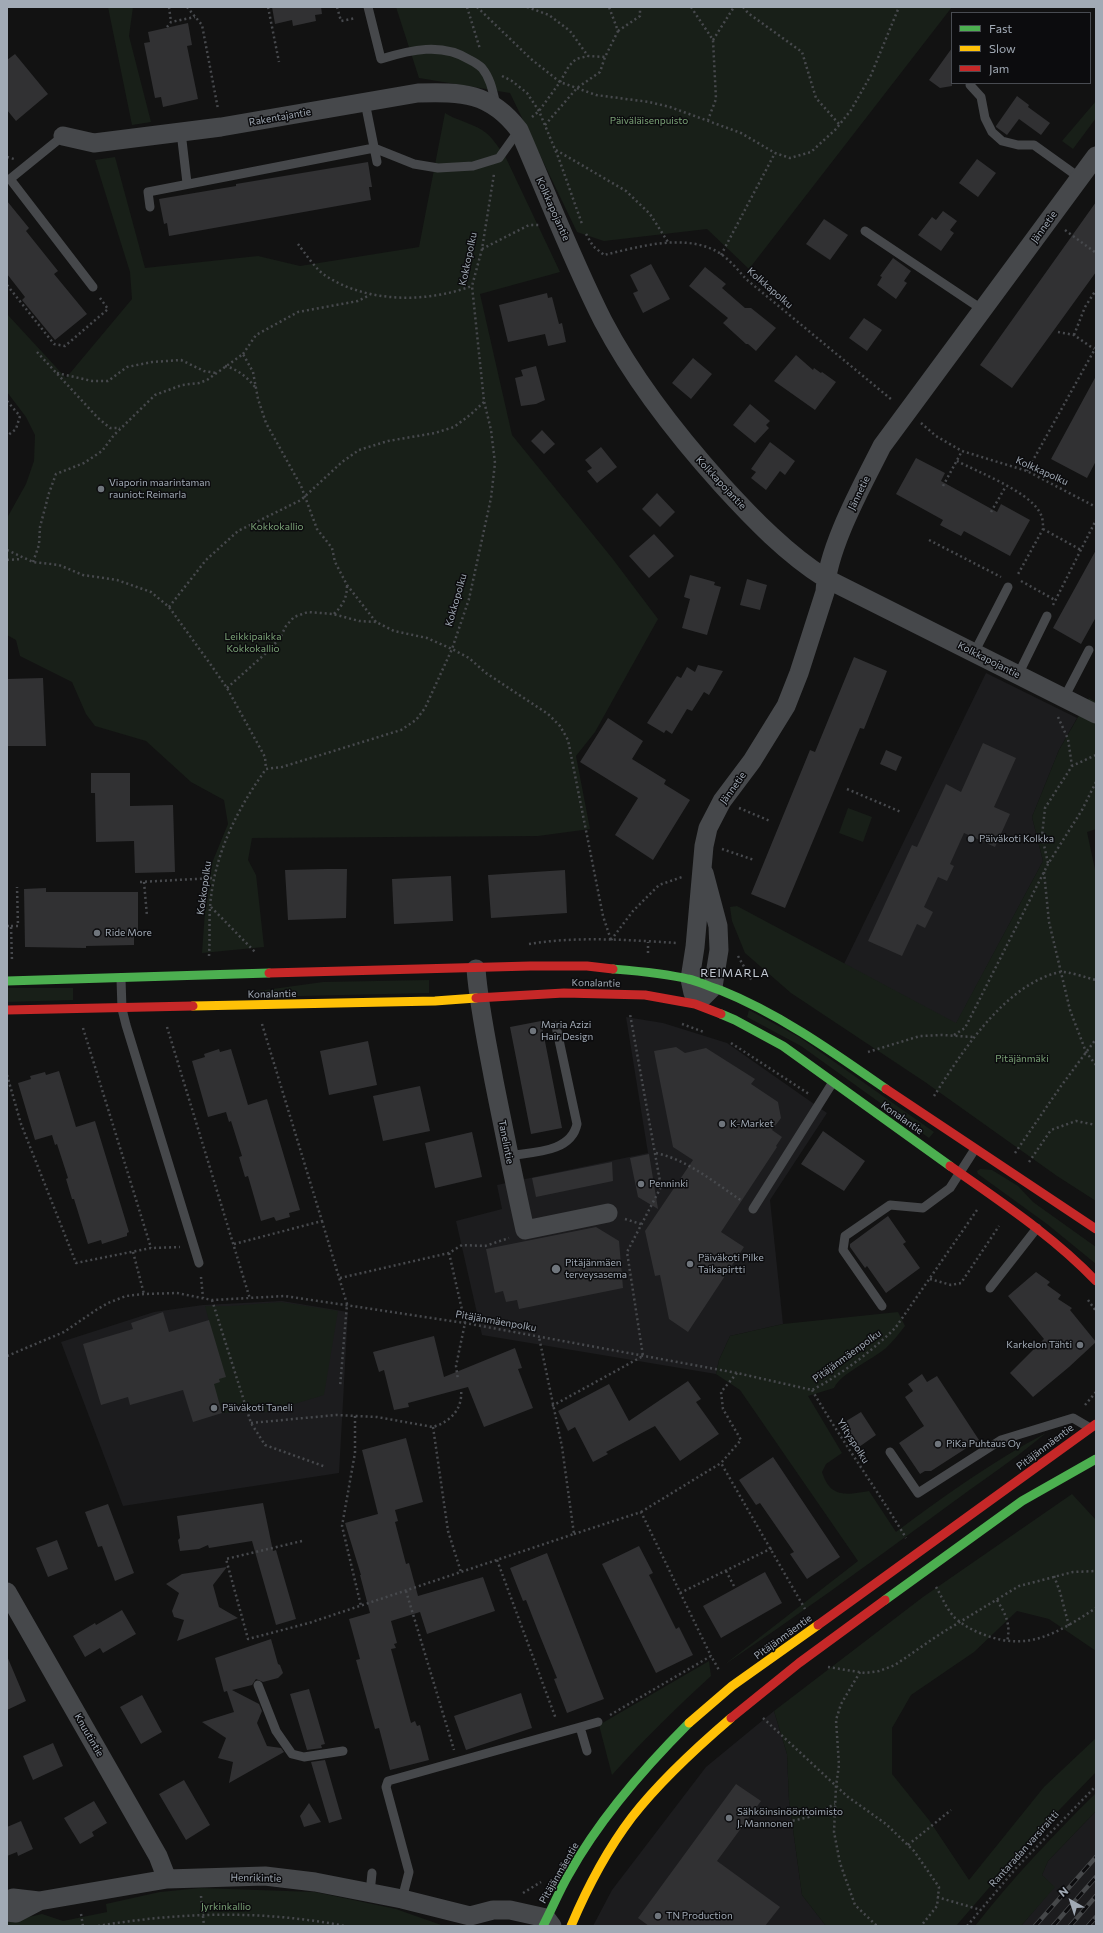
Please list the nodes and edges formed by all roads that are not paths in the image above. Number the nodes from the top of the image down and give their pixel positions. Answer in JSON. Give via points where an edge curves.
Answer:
{"nodes":[{"id":1,"x":369,"y":11,"type":"edge"},
{"id":2,"x":970,"y":84,"type":"dead end"},
{"id":3,"x":365,"y":102,"type":"junction"},
{"id":4,"x":496,"y":106,"type":"junction"},
{"id":5,"x":519,"y":130,"type":"junction"},
{"id":6,"x":181,"y":132,"type":"junction"},
{"id":7,"x":63,"y":136,"type":"joint"},
{"id":8,"x":374,"y":148,"type":"junction"},
{"id":9,"x":1096,"y":156,"type":"edge"},
{"id":10,"x":377,"y":162,"type":"dead end"},
{"id":11,"x":1080,"y":178,"type":"junction"},
{"id":12,"x":187,"y":183,"type":"junction"},
{"id":13,"x":150,"y":207,"type":"dead end"},
{"id":14,"x":865,"y":231,"type":"dead end"},
{"id":15,"x":93,"y":287,"type":"road end"},
{"id":16,"x":983,"y":310,"type":"junction"},
{"id":17,"x":826,"y":578,"type":"junction"},
{"id":18,"x":1008,"y":587,"type":"dead end"},
{"id":19,"x":1047,"y":616,"type":"road end"},
{"id":20,"x":1089,"y":650,"type":"dead end"},
{"id":21,"x":974,"y":653,"type":"junction"},
{"id":22,"x":1018,"y":675,"type":"junction"},
{"id":23,"x":1060,"y":705,"type":"junction"},
{"id":24,"x":1096,"y":714,"type":"edge"},
{"id":25,"x":703,"y":869,"type":"junction"},
{"id":26,"x":476,"y":969,"type":"junction"},
{"id":27,"x":121,"y":979,"type":"junction"},
{"id":28,"x":690,"y":979,"type":"junction"},
{"id":29,"x":9,"y":981,"type":"edge"},
{"id":30,"x":713,"y":987,"type":"junction"},
{"id":31,"x":478,"y":998,"type":"junction"},
{"id":32,"x":695,"y":1004,"type":"junction"},
{"id":33,"x":122,"y":1009,"type":"junction"},
{"id":34,"x":7,"y":1010,"type":"edge"},
{"id":35,"x":556,"y":1026,"type":"dead end"},
{"id":36,"x":833,"y":1082,"type":"junction"},
{"id":37,"x":975,"y":1149,"type":"junction"},
{"id":38,"x":508,"y":1156,"type":"junction"},
{"id":39,"x":961,"y":1172,"type":"junction"},
{"id":40,"x":753,"y":1209,"type":"road end"},
{"id":41,"x":608,"y":1213,"type":"dead end"},
{"id":42,"x":1037,"y":1228,"type":"junction"},
{"id":43,"x":1096,"y":1229,"type":"edge"},
{"id":44,"x":199,"y":1263,"type":"road end"},
{"id":45,"x":1096,"y":1281,"type":"edge"},
{"id":46,"x":990,"y":1288,"type":"dead end"},
{"id":47,"x":882,"y":1306,"type":"dead end"},
{"id":48,"x":1094,"y":1424,"type":"edge"},
{"id":49,"x":890,"y":1452,"type":"dead end"},
{"id":50,"x":1096,"y":1459,"type":"edge"},
{"id":51,"x":7,"y":1592,"type":"edge"},
{"id":52,"x":258,"y":1685,"type":"dead end"},
{"id":53,"x":598,"y":1722,"type":"road end"},
{"id":54,"x":580,"y":1728,"type":"junction"},
{"id":55,"x":587,"y":1750,"type":"dead end"},
{"id":56,"x":343,"y":1751,"type":"dead end"},
{"id":57,"x":372,"y":1873,"type":"dead end"},
{"id":58,"x":167,"y":1880,"type":"junction"},
{"id":59,"x":370,"y":1893,"type":"junction"},
{"id":60,"x":402,"y":1899,"type":"junction"},
{"id":61,"x":7,"y":1901,"type":"edge"},
{"id":62,"x":39,"y":1901,"type":"junction"},
{"id":63,"x":7,"y":1912,"type":"edge"},
{"id":64,"x":475,"y":1921,"type":"edge"},
{"id":65,"x":547,"y":1924,"type":"edge"},
{"id":66,"x":571,"y":1926,"type":"edge"}],
"edges":[{"from":1,"to":4,"type":"lane","via":[[381,59],[407,51],[446,50],[461,54],[482,68],[492,86]]},
{"from":2,"to":11,"type":"lane","via":[[981,97],[985,118],[992,132],[1002,141],[1034,145]]},
{"from":3,"to":4,"type":"street","name":"Rakentajantie","via":[[418,92],[446,92],[469,95]]},
{"from":3,"to":6,"type":"street","name":"Rakentajantie"},
{"from":3,"to":8,"type":"lane"},
{"from":4,"to":5,"type":"street","name":"Kolkkapojantie"},
{"from":5,"to":8,"type":"lane","via":[[499,158],[473,166],[438,168],[414,164]]},
{"from":5,"to":17,"type":"street","name":"Kolkkapojantie","via":[[603,321],[649,396],[678,435],[735,500],[804,565]]},
{"from":6,"to":7,"type":"street","name":"Rakentajantie","via":[[94,143]]},
{"from":6,"to":12,"type":"lane"},
{"from":7,"to":15,"type":"lane","via":[[10,179]]},
{"from":8,"to":10,"type":"lane"},
{"from":8,"to":12,"type":"lane"},
{"from":9,"to":11,"type":"street","name":"Jännetie"},
{"from":11,"to":16,"type":"street","name":"Jännetie"},
{"from":12,"to":13,"type":"lane","via":[[148,192]]},
{"from":14,"to":16,"type":"lane"},
{"from":16,"to":17,"type":"street","name":"Jännetie","via":[[882,446],[843,528]]},
{"from":17,"to":21,"type":"street","name":"Kolkkapojantie"},
{"from":17,"to":25,"type":"street","name":"Jännetie","via":[[825,592],[786,706],[713,818],[704,846]]},
{"from":18,"to":21,"type":"lane"},
{"from":19,"to":22,"type":"lane"},
{"from":20,"to":23,"type":"lane"},
{"from":21,"to":22,"type":"street","name":"Kolkkapojantie"},
{"from":22,"to":23,"type":"street","name":"Kolkkapojantie"},
{"from":23,"to":24,"type":"street","name":"Kolkkapojantie"},
{"from":25,"to":28,"type":"street","name":"Jännetie"},
{"from":25,"to":30,"type":"street","name":"Jännetie","via":[[718,926],[719,950]]},
{"from":26,"to":27,"type":"main road","name":"Konalantie"},
{"from":26,"to":28,"type":"main road","name":"Konalantie","via":[[587,966]]},
{"from":26,"to":31,"type":"street","name":"Tanelintie"},
{"from":27,"to":29,"type":"main road","name":"Konalantie"},
{"from":27,"to":33,"type":"lane"},
{"from":28,"to":30,"type":"main road","name":"Konalantie"},
{"from":28,"to":32,"type":"street","name":"Jännetie"},
{"from":30,"to":32,"type":"street"},
{"from":30,"to":37,"type":"main road","name":"Konalantie","via":[[784,1021],[823,1045]]},
{"from":31,"to":32,"type":"main road","name":"Konalantie","via":[[603,993],[645,995]]},
{"from":31,"to":33,"type":"main road","name":"Konalantie"},
{"from":31,"to":38,"type":"street","name":"Tanelintie"},
{"from":32,"to":36,"type":"main road","name":"Konalantie","via":[[760,1032]]},
{"from":33,"to":34,"type":"main road","name":"Konalantie"},
{"from":33,"to":44,"type":"lane"},
{"from":35,"to":38,"type":"lane","via":[[577,1124],[576,1132],[560,1146]]},
{"from":36,"to":39,"type":"main road","name":"Konalantie"},
{"from":36,"to":40,"type":"lane"},
{"from":37,"to":39,"type":"lane"},
{"from":37,"to":43,"type":"main road","name":"Konalantie"},
{"from":38,"to":41,"type":"street","name":"Tanelintie","via":[[525,1230]]},
{"from":39,"to":42,"type":"main road","name":"Konalantie"},
{"from":39,"to":47,"type":"lane","via":[[950,1188],[923,1208],[890,1204],[845,1236],[843,1250]]},
{"from":42,"to":45,"type":"main road","name":"Konalantie","via":[[1075,1259]]},
{"from":42,"to":46,"type":"lane"},
{"from":48,"to":49,"type":"lane","via":[[1073,1418],[1001,1440],[918,1493]]},
{"from":48,"to":65,"type":"main road","name":"Pitäjänmäentie","via":[[928,1548],[738,1682],[692,1720],[653,1759],[599,1828],[569,1874]]},
{"from":50,"to":66,"type":"main road","via":[[1064,1474],[1016,1506],[823,1644],[703,1742],[634,1815],[581,1901]]},
{"from":51,"to":58,"type":"street","name":"Knuutintie","via":[[158,1856]]},
{"from":52,"to":56,"type":"lane","via":[[276,1731],[292,1754],[304,1757]]},
{"from":53,"to":54,"type":"lane"},
{"from":54,"to":55,"type":"lane"},
{"from":54,"to":60,"type":"lane","via":[[388,1781],[386,1787],[409,1872]]},
{"from":57,"to":59,"type":"lane"},
{"from":58,"to":59,"type":"street","name":"Henrikintie","via":[[265,1876],[315,1882]]},
{"from":58,"to":62,"type":"street","name":"Henrikintie"},
{"from":59,"to":60,"type":"street","name":"Henrikintie"},
{"from":60,"to":64,"type":"street","name":"Henrikintie"},
{"from":61,"to":62,"type":"street","name":"Henrikintie","via":[[13,1898]]},
{"from":62,"to":63,"type":"street","name":"Henrikintie","via":[[16,1913]]},
{"from":64,"to":65,"type":"street","name":"Henrikintie","via":[[493,1910],[504,1910]]}]}
